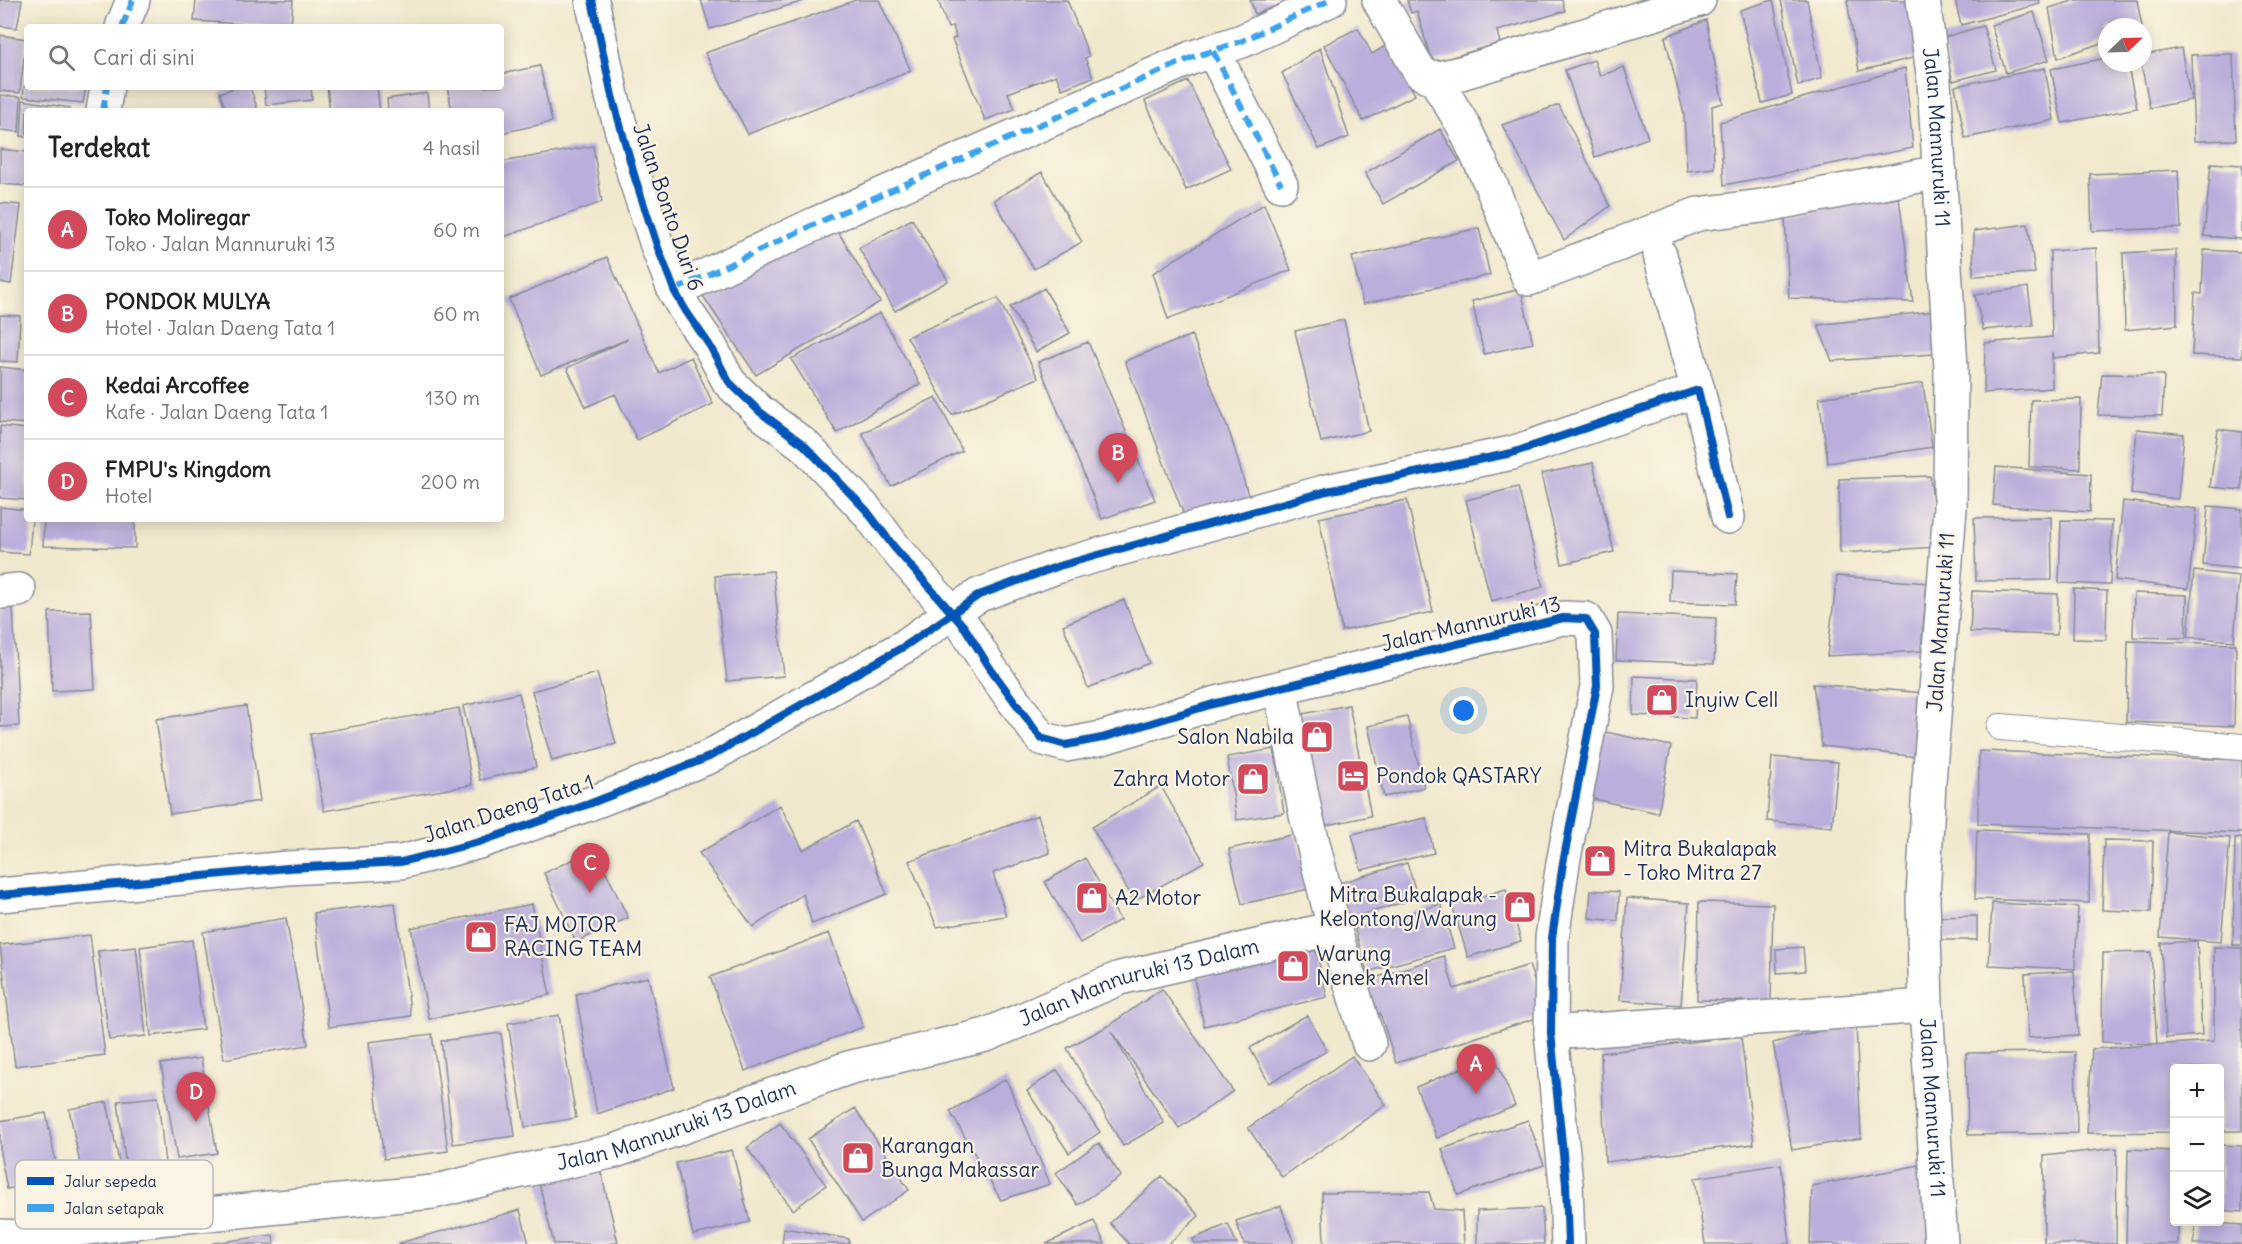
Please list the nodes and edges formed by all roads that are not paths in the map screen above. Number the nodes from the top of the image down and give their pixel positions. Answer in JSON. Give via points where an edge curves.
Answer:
{"nodes":[{"id":1,"x":134,"y":0,"type":"edge"},
{"id":2,"x":592,"y":0,"type":"edge"},
{"id":3,"x":1330,"y":0,"type":"edge"},
{"id":4,"x":1379,"y":0,"type":"edge"},
{"id":5,"x":1699,"y":0,"type":"edge"},
{"id":6,"x":1923,"y":0,"type":"edge"},
{"id":7,"x":123,"y":24,"type":"edge"},
{"id":8,"x":1213,"y":51,"type":"junction"},
{"id":9,"x":1448,"y":76,"type":"junction"},
{"id":10,"x":106,"y":90,"type":"edge"},
{"id":11,"x":104,"y":108,"type":"edge"},
{"id":12,"x":1940,"y":172,"type":"junction"},
{"id":13,"x":1281,"y":185,"type":"dead end"},
{"id":14,"x":1660,"y":255,"type":"dead end"},
{"id":15,"x":675,"y":291,"type":"junction"},
{"id":16,"x":1698,"y":390,"type":"junction"},
{"id":17,"x":1728,"y":517,"type":"dead end"},
{"id":18,"x":951,"y":613,"type":"junction"},
{"id":19,"x":1280,"y":688,"type":"junction"},
{"id":20,"x":2000,"y":727,"type":"dead end"},
{"id":21,"x":2242,"y":747,"type":"edge"},
{"id":22,"x":0,"y":895,"type":"edge"},
{"id":23,"x":1334,"y":928,"type":"junction"},
{"id":24,"x":1926,"y":1006,"type":"junction"},
{"id":25,"x":1551,"y":1033,"type":"junction"},
{"id":26,"x":1369,"y":1044,"type":"dead end"},
{"id":27,"x":213,"y":1214,"type":"edge"},
{"id":28,"x":80,"y":1229,"type":"edge"},
{"id":29,"x":0,"y":1236,"type":"edge"},
{"id":30,"x":1568,"y":1244,"type":"edge"},
{"id":31,"x":1941,"y":1244,"type":"edge"}],
"edges":[{"from":1,"to":7,"type":"street"},
{"from":2,"to":15,"type":"street","name":"Jalan Bonto Duri 6","via":[[612,96],[635,178]]},
{"from":3,"to":8,"type":"street"},
{"from":4,"to":9,"type":"street","via":[[1420,72],[1426,77]]},
{"from":5,"to":9,"type":"street"},
{"from":6,"to":12,"type":"street","name":"Jalan Mannuruki 11"},
{"from":8,"to":13,"type":"street"},
{"from":8,"to":15,"type":"street","via":[[826,219]]},
{"from":9,"to":12,"type":"street","via":[[1463,125],[1529,279],[1698,214],[1762,206]]},
{"from":10,"to":11,"type":"street"},
{"from":12,"to":24,"type":"street","name":"Jalan Mannuruki 11","via":[[1951,368],[1950,508],[1923,898]]},
{"from":14,"to":16,"type":"street"},
{"from":15,"to":18,"type":"street","name":"Jalan Bonto Duri 6","via":[[729,382],[836,477]]},
{"from":16,"to":17,"type":"street"},
{"from":16,"to":18,"type":"street","name":"Jalan Daeng Tata 1","via":[[1512,453],[1327,491],[1059,566],[979,596]]},
{"from":18,"to":19,"type":"street","name":"Jalan Mannuruki 13","via":[[1041,738],[1066,745]]},
{"from":18,"to":22,"type":"street","name":"Jalan Daeng Tata 1","via":[[905,646],[709,757],[479,842],[400,861]]},
{"from":19,"to":23,"type":"street"},
{"from":19,"to":25,"type":"street","name":"Jalan Mannuruki 13","via":[[1563,618],[1586,619],[1595,634],[1597,686],[1552,938]]},
{"from":20,"to":21,"type":"lane"},
{"from":23,"to":26,"type":"street"},
{"from":23,"to":27,"type":"street","name":"Jalan Mannuruki 13 Dalam","via":[[1120,978],[986,1035],[848,1068],[615,1151],[433,1192]]},
{"from":24,"to":25,"type":"street"},
{"from":24,"to":31,"type":"street","name":"Jalan Mannuruki 11"},
{"from":25,"to":30,"type":"street","name":"Jalan Mannuruki 13"},
{"from":28,"to":29,"type":"street","name":"Jalan Mannuruki 13 Dalam"}]}
